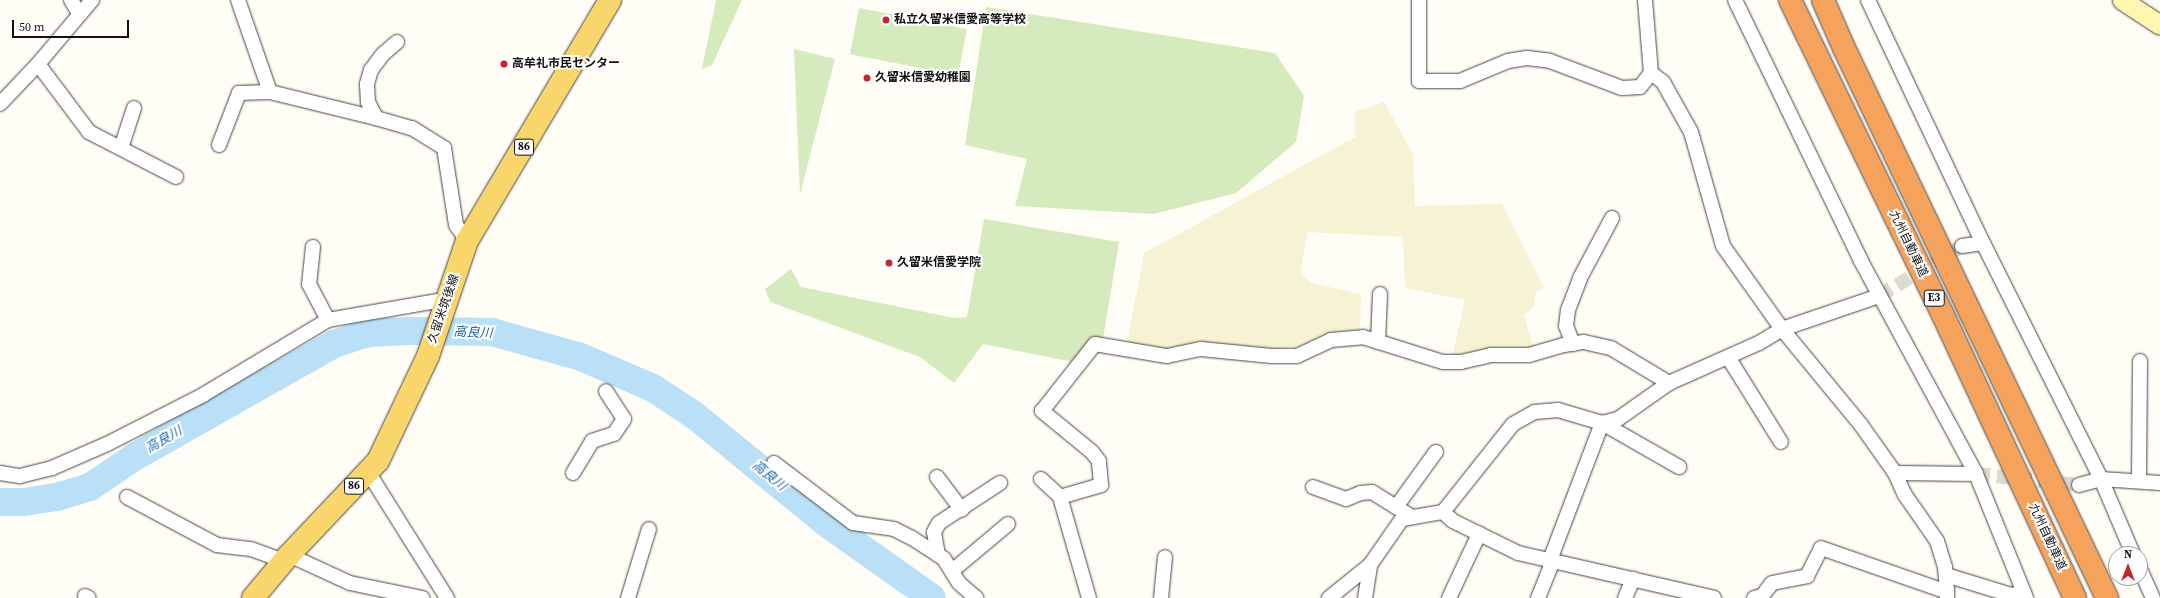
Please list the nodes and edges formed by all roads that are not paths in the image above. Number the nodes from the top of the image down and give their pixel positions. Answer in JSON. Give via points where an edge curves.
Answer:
{"nodes":[{"id":1,"x":71,"y":0,"type":"edge"},
{"id":2,"x":92,"y":0,"type":"edge"},
{"id":3,"x":238,"y":0,"type":"edge"},
{"id":4,"x":610,"y":0,"type":"edge"},
{"id":5,"x":1418,"y":0,"type":"edge"},
{"id":6,"x":1645,"y":0,"type":"edge"},
{"id":7,"x":1735,"y":0,"type":"edge"},
{"id":8,"x":1790,"y":0,"type":"edge"},
{"id":9,"x":1824,"y":0,"type":"edge"},
{"id":10,"x":1868,"y":0,"type":"edge"},
{"id":11,"x":2122,"y":0,"type":"edge"},
{"id":12,"x":80,"y":15,"type":"junction"},
{"id":13,"x":2160,"y":25,"type":"edge"},
{"id":14,"x":398,"y":42,"type":"dead end"},
{"id":15,"x":38,"y":64,"type":"junction"},
{"id":16,"x":1651,"y":73,"type":"junction"},
{"id":17,"x":270,"y":92,"type":"junction"},
{"id":18,"x":0,"y":104,"type":"edge"},
{"id":19,"x":134,"y":108,"type":"dead end"},
{"id":20,"x":376,"y":118,"type":"junction"},
{"id":21,"x":219,"y":145,"type":"dead end"},
{"id":22,"x":121,"y":148,"type":"junction"},
{"id":23,"x":176,"y":176,"type":"dead end"},
{"id":24,"x":1612,"y":218,"type":"dead end"},
{"id":25,"x":467,"y":241,"type":"junction"},
{"id":26,"x":1983,"y":243,"type":"junction"},
{"id":27,"x":1962,"y":246,"type":"tunnel mouth"},
{"id":28,"x":313,"y":247,"type":"dead end"},
{"id":29,"x":1380,"y":294,"type":"dead end"},
{"id":30,"x":1879,"y":296,"type":"junction"},
{"id":31,"x":448,"y":299,"type":"junction"},
{"id":32,"x":328,"y":320,"type":"junction"},
{"id":33,"x":1782,"y":329,"type":"junction"},
{"id":34,"x":1378,"y":342,"type":"junction"},
{"id":35,"x":1573,"y":344,"type":"junction"},
{"id":36,"x":1728,"y":357,"type":"junction"},
{"id":37,"x":2140,"y":361,"type":"dead end"},
{"id":38,"x":1669,"y":384,"type":"junction"},
{"id":39,"x":606,"y":391,"type":"dead end"},
{"id":40,"x":1602,"y":423,"type":"junction"},
{"id":41,"x":1781,"y":442,"type":"dead end"},
{"id":42,"x":1436,"y":452,"type":"dead end"},
{"id":43,"x":774,"y":463,"type":"dead end"},
{"id":44,"x":1679,"y":467,"type":"dead end"},
{"id":45,"x":368,"y":472,"type":"junction"},
{"id":46,"x":0,"y":473,"type":"edge"},
{"id":47,"x":573,"y":473,"type":"dead end"},
{"id":48,"x":1895,"y":473,"type":"junction"},
{"id":49,"x":1976,"y":474,"type":"junction"},
{"id":50,"x":937,"y":477,"type":"dead end"},
{"id":51,"x":1041,"y":479,"type":"dead end"},
{"id":52,"x":2101,"y":479,"type":"junction"},
{"id":53,"x":2139,"y":479,"type":"junction"},
{"id":54,"x":1000,"y":482,"type":"dead end"},
{"id":55,"x":2160,"y":483,"type":"edge"},
{"id":56,"x":2080,"y":485,"type":"tunnel mouth"},
{"id":57,"x":1313,"y":487,"type":"dead end"},
{"id":58,"x":127,"y":497,"type":"dead end"},
{"id":59,"x":1060,"y":497,"type":"junction"},
{"id":60,"x":1396,"y":507,"type":"junction"},
{"id":61,"x":962,"y":510,"type":"junction"},
{"id":62,"x":1443,"y":512,"type":"junction"},
{"id":63,"x":1412,"y":517,"type":"junction"},
{"id":64,"x":1008,"y":524,"type":"dead end"},
{"id":65,"x":649,"y":529,"type":"dead end"},
{"id":66,"x":1479,"y":534,"type":"junction"},
{"id":67,"x":2130,"y":546,"type":"edge"},
{"id":68,"x":938,"y":555,"type":"junction"},
{"id":69,"x":1165,"y":557,"type":"dead end"},
{"id":70,"x":287,"y":558,"type":"junction"},
{"id":71,"x":1551,"y":561,"type":"junction"},
{"id":72,"x":1370,"y":565,"type":"junction"},
{"id":73,"x":952,"y":571,"type":"junction"},
{"id":74,"x":1946,"y":575,"type":"junction"},
{"id":75,"x":1633,"y":579,"type":"junction"},
{"id":76,"x":2148,"y":586,"type":"edge"},
{"id":77,"x":1947,"y":595,"type":"edge"},
{"id":78,"x":2025,"y":596,"type":"edge"},
{"id":79,"x":1759,"y":597,"type":"edge"},
{"id":80,"x":253,"y":598,"type":"edge"},
{"id":81,"x":422,"y":598,"type":"edge"},
{"id":82,"x":447,"y":598,"type":"edge"},
{"id":83,"x":628,"y":598,"type":"edge"},
{"id":84,"x":976,"y":598,"type":"edge"},
{"id":85,"x":1089,"y":598,"type":"edge"},
{"id":86,"x":1161,"y":598,"type":"edge"},
{"id":87,"x":1329,"y":598,"type":"edge"},
{"id":88,"x":1365,"y":598,"type":"edge"},
{"id":89,"x":1449,"y":598,"type":"edge"},
{"id":90,"x":1538,"y":598,"type":"edge"},
{"id":91,"x":1625,"y":598,"type":"edge"},
{"id":92,"x":1714,"y":598,"type":"edge"},
{"id":93,"x":2075,"y":598,"type":"edge"},
{"id":94,"x":2107,"y":598,"type":"edge"},
{"id":95,"x":2153,"y":598,"type":"edge"}],
"edges":[{"from":1,"to":12,"type":"street"},
{"from":2,"to":12,"type":"street"},
{"from":3,"to":17,"type":"street"},
{"from":4,"to":25,"type":"main road","name":"久留米筑後線","number":"86"},
{"from":5,"to":16,"type":"street","via":[[1419,81],[1460,81],[1508,61],[1527,58],[1550,61],[1622,88],[1640,87]]},
{"from":6,"to":16,"type":"street"},
{"from":7,"to":30,"type":"street"},
{"from":8,"to":93,"type":"highway","name":"九州自動車道","number":"E3","via":[[1943,315]]},
{"from":9,"to":94,"type":"highway","number":"E3","via":[[1847,56]]},
{"from":10,"to":26,"type":"street"},
{"from":11,"to":13,"type":"main road"},
{"from":12,"to":15,"type":"street"},
{"from":14,"to":20,"type":"street","via":[[383,54],[371,70],[367,84],[368,102]]},
{"from":15,"to":18,"type":"street"},
{"from":15,"to":22,"type":"street","via":[[89,132]]},
{"from":16,"to":33,"type":"street","via":[[1663,82],[1691,132],[1723,246]]},
{"from":17,"to":20,"type":"street"},
{"from":17,"to":21,"type":"street","via":[[239,93]]},
{"from":19,"to":22,"type":"street"},
{"from":20,"to":25,"type":"street","via":[[412,128],[444,148],[456,225]]},
{"from":22,"to":23,"type":"street"},
{"from":24,"to":35,"type":"street","via":[[1580,278],[1568,310],[1566,326]]},
{"from":25,"to":31,"type":"main road","name":"久留米筑後線","number":"86"},
{"from":26,"to":27,"type":"street"},
{"from":26,"to":52,"type":"street"},
{"from":28,"to":32,"type":"street","via":[[309,284]]},
{"from":29,"to":34,"type":"street"},
{"from":30,"to":33,"type":"street"},
{"from":30,"to":49,"type":"street"},
{"from":31,"to":32,"type":"street"},
{"from":31,"to":45,"type":"main road","name":"久留米筑後線","number":"86","via":[[430,351],[378,461]]},
{"from":32,"to":46,"type":"street","via":[[203,395],[107,444],[52,468],[20,476]]},
{"from":33,"to":36,"type":"street"},
{"from":33,"to":48,"type":"street","via":[[1861,424]]},
{"from":34,"to":35,"type":"street","via":[[1443,362],[1461,362],[1491,355],[1529,355]]},
{"from":34,"to":59,"type":"street","via":[[1363,337],[1331,340],[1297,356],[1201,349],[1167,356],[1095,344],[1042,410],[1092,452],[1099,461],[1102,485]]},
{"from":35,"to":38,"type":"street","via":[[1584,342],[1611,348]]},
{"from":36,"to":38,"type":"street"},
{"from":36,"to":41,"type":"street"},
{"from":37,"to":53,"type":"street"},
{"from":38,"to":40,"type":"street","via":[[1618,419]]},
{"from":39,"to":47,"type":"street","via":[[624,419],[614,434],[592,441]]},
{"from":40,"to":44,"type":"street"},
{"from":40,"to":62,"type":"street","via":[[1558,410],[1536,412],[1513,424]]},
{"from":40,"to":71,"type":"street"},
{"from":42,"to":60,"type":"street"},
{"from":43,"to":68,"type":"street","via":[[854,522],[894,529]]},
{"from":45,"to":70,"type":"main road","name":"久留米筑後線","number":"86"},
{"from":45,"to":82,"type":"street"},
{"from":48,"to":49,"type":"street"},
{"from":48,"to":74,"type":"street","via":[[1905,495],[1937,541]]},
{"from":49,"to":78,"type":"street"},
{"from":50,"to":61,"type":"street"},
{"from":51,"to":59,"type":"street"},
{"from":52,"to":53,"type":"street"},
{"from":52,"to":56,"type":"street"},
{"from":52,"to":67,"type":"street"},
{"from":53,"to":55,"type":"street"},
{"from":54,"to":61,"type":"street"},
{"from":57,"to":60,"type":"street","via":[[1346,499],[1372,492]]},
{"from":58,"to":70,"type":"street","via":[[217,545],[251,549]]},
{"from":59,"to":85,"type":"street"},
{"from":60,"to":63,"type":"street"},
{"from":61,"to":68,"type":"street","via":[[939,523],[934,532]]},
{"from":62,"to":63,"type":"street"},
{"from":62,"to":66,"type":"street","via":[[1453,522]]},
{"from":63,"to":72,"type":"street","via":[[1402,519]]},
{"from":64,"to":73,"type":"street"},
{"from":65,"to":83,"type":"street"},
{"from":66,"to":71,"type":"street","via":[[1518,553]]},
{"from":66,"to":89,"type":"street"},
{"from":68,"to":73,"type":"street"},
{"from":69,"to":86,"type":"street"},
{"from":70,"to":80,"type":"main road","name":"久留米筑後線","number":"86"},
{"from":70,"to":81,"type":"street","via":[[350,583]]},
{"from":71,"to":75,"type":"street"},
{"from":71,"to":90,"type":"street"},
{"from":72,"to":87,"type":"street"},
{"from":72,"to":88,"type":"street"},
{"from":73,"to":84,"type":"street","via":[[959,583]]},
{"from":74,"to":77,"type":"street"},
{"from":74,"to":78,"type":"street","via":[[2011,595]]},
{"from":75,"to":91,"type":"street"},
{"from":75,"to":92,"type":"street"},
{"from":76,"to":95,"type":"street"},
{"from":77,"to":79,"type":"street","via":[[1821,548],[1807,576],[1772,583]]}]}
